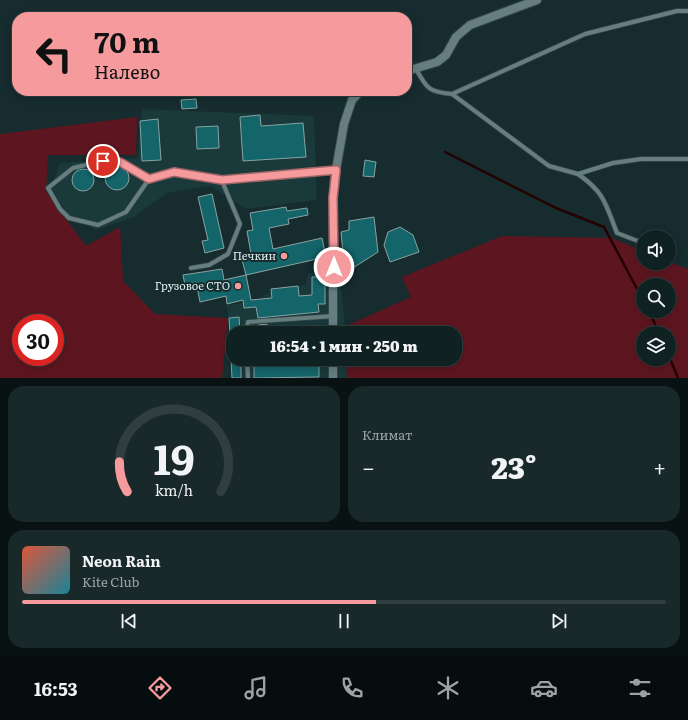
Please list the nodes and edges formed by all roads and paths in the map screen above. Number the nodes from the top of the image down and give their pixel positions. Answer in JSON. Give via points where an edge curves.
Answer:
{"nodes":[{"id":1,"x":537,"y":0,"type":"edge"},
{"id":2,"x":688,"y":11,"type":"edge"},
{"id":3,"x":416,"y":69,"type":"junction"},
{"id":4,"x":412,"y":70,"type":"edge"},
{"id":5,"x":452,"y":94,"type":"junction"},
{"id":6,"x":356,"y":96,"type":"edge"},
{"id":7,"x":688,"y":158,"type":"edge"},
{"id":8,"x":336,"y":170,"type":"junction"},
{"id":9,"x":578,"y":174,"type":"junction"},
{"id":10,"x":149,"y":179,"type":"junction"},
{"id":11,"x":222,"y":180,"type":"junction"},
{"id":12,"x":636,"y":240,"type":"edge"},
{"id":13,"x":191,"y":268,"type":"dead end"},
{"id":14,"x":334,"y":316,"type":"junction"},
{"id":15,"x":247,"y":326,"type":"edge"},
{"id":16,"x":334,"y":326,"type":"edge"},
{"id":17,"x":247,"y":366,"type":"edge"},
{"id":18,"x":333,"y":366,"type":"edge"},
{"id":19,"x":248,"y":378,"type":"edge"},
{"id":20,"x":333,"y":378,"type":"edge"}],
"edges":[{"from":1,"to":3,"type":"street","via":[[470,25],[456,37],[446,55],[437,62]]},
{"from":2,"to":5,"type":"lane","via":[[677,11],[585,34]]},
{"from":3,"to":4,"type":"street"},
{"from":3,"to":5,"type":"lane","via":[[425,84],[435,92]]},
{"from":5,"to":9,"type":"lane","via":[[549,166]]},
{"from":6,"to":8,"type":"street","via":[[352,100],[344,124]]},
{"from":7,"to":9,"type":"lane","via":[[613,163]]},
{"from":8,"to":11,"type":"lane"},
{"from":8,"to":14,"type":"street","via":[[333,198]]},
{"from":9,"to":12,"type":"lane","via":[[595,185],[602,195],[617,233]]},
{"from":10,"to":10,"type":"lane","via":[[126,212],[98,225],[69,218],[60,209],[48,188],[73,168],[103,161],[120,162]]},
{"from":10,"to":11,"type":"lane","via":[[174,172]]},
{"from":11,"to":13,"type":"lane","via":[[240,224],[228,254],[209,265]]},
{"from":14,"to":15,"type":"lane","via":[[248,322]]},
{"from":14,"to":16,"type":"street"},
{"from":17,"to":19,"type":"lane"},
{"from":18,"to":20,"type":"street"}]}
